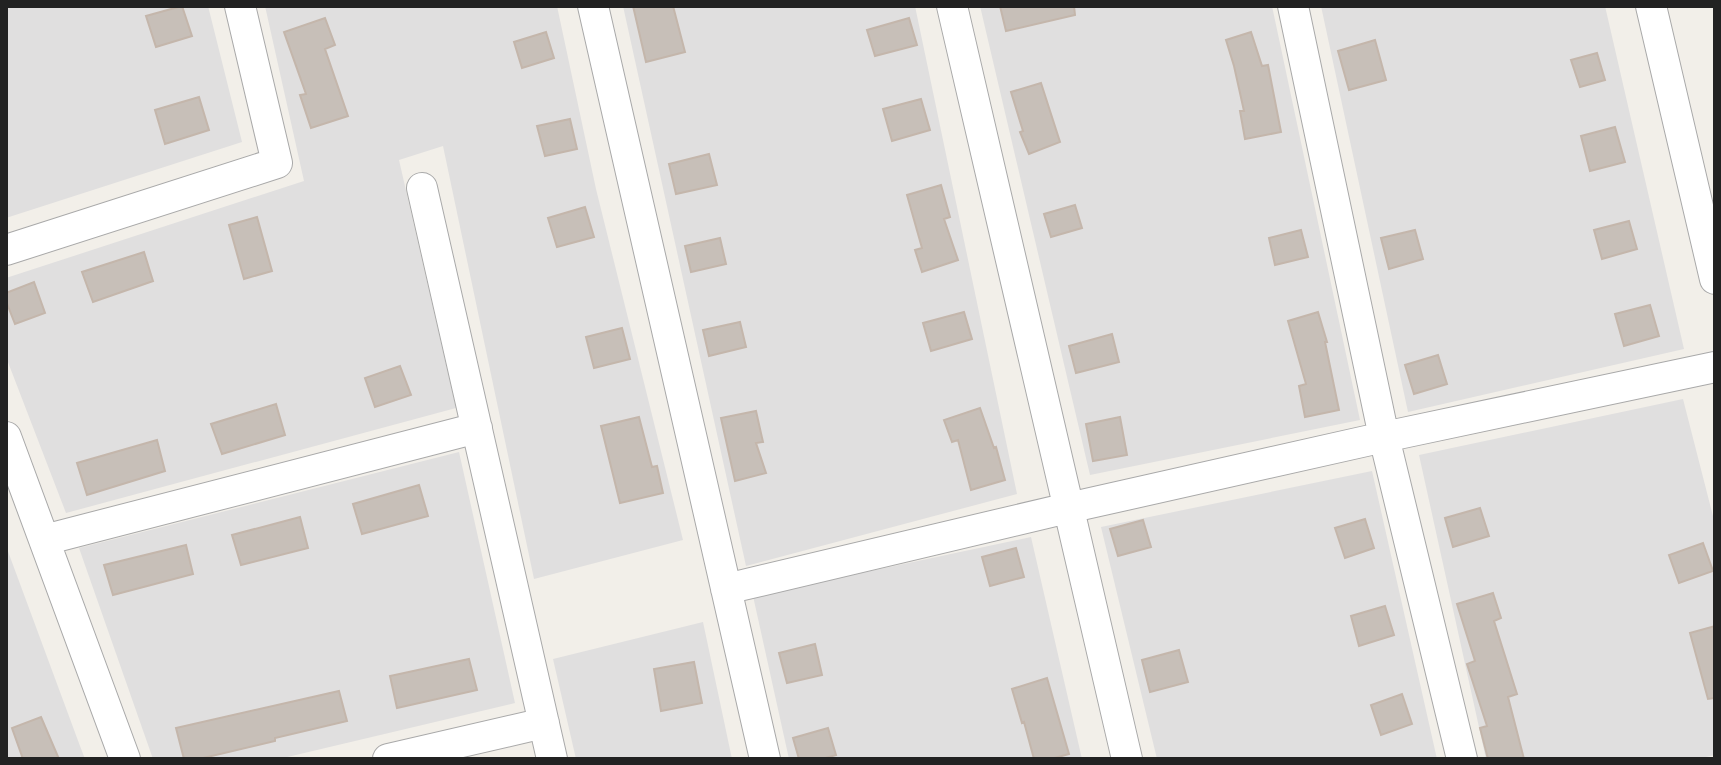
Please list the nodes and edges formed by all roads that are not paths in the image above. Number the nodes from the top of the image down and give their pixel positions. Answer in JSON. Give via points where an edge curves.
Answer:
{"nodes":[{"id":1,"x":240,"y":6,"type":"edge"},
{"id":2,"x":593,"y":6,"type":"edge"},
{"id":3,"x":952,"y":6,"type":"edge"},
{"id":4,"x":1293,"y":6,"type":"edge"},
{"id":5,"x":1651,"y":6,"type":"edge"},
{"id":6,"x":422,"y":188,"type":"dead end"},
{"id":7,"x":6,"y":250,"type":"edge"},
{"id":8,"x":1715,"y":279,"type":"edge"},
{"id":9,"x":1715,"y":367,"type":"edge"},
{"id":10,"x":477,"y":428,"type":"junction"},
{"id":11,"x":6,"y":437,"type":"edge"},
{"id":12,"x":1384,"y":437,"type":"junction"},
{"id":13,"x":1068,"y":508,"type":"junction"},
{"id":14,"x":44,"y":540,"type":"junction"},
{"id":15,"x":726,"y":589,"type":"junction"},
{"id":16,"x":544,"y":723,"type":"junction"},
{"id":17,"x":125,"y":759,"type":"edge"},
{"id":18,"x":388,"y":759,"type":"edge"},
{"id":19,"x":552,"y":759,"type":"edge"},
{"id":20,"x":765,"y":759,"type":"edge"},
{"id":21,"x":1127,"y":759,"type":"edge"},
{"id":22,"x":1462,"y":759,"type":"edge"}],
"edges":[{"from":1,"to":7,"type":"street","via":[[277,163]]},
{"from":2,"to":15,"type":"street"},
{"from":3,"to":13,"type":"street"},
{"from":4,"to":12,"type":"street"},
{"from":5,"to":8,"type":"street"},
{"from":6,"to":10,"type":"street"},
{"from":9,"to":12,"type":"street"},
{"from":10,"to":14,"type":"street"},
{"from":10,"to":16,"type":"street"},
{"from":11,"to":14,"type":"street"},
{"from":12,"to":13,"type":"street"},
{"from":12,"to":22,"type":"street"},
{"from":13,"to":15,"type":"street"},
{"from":13,"to":21,"type":"street"},
{"from":14,"to":17,"type":"street"},
{"from":15,"to":20,"type":"street"},
{"from":16,"to":18,"type":"street"},
{"from":16,"to":19,"type":"street"}]}
